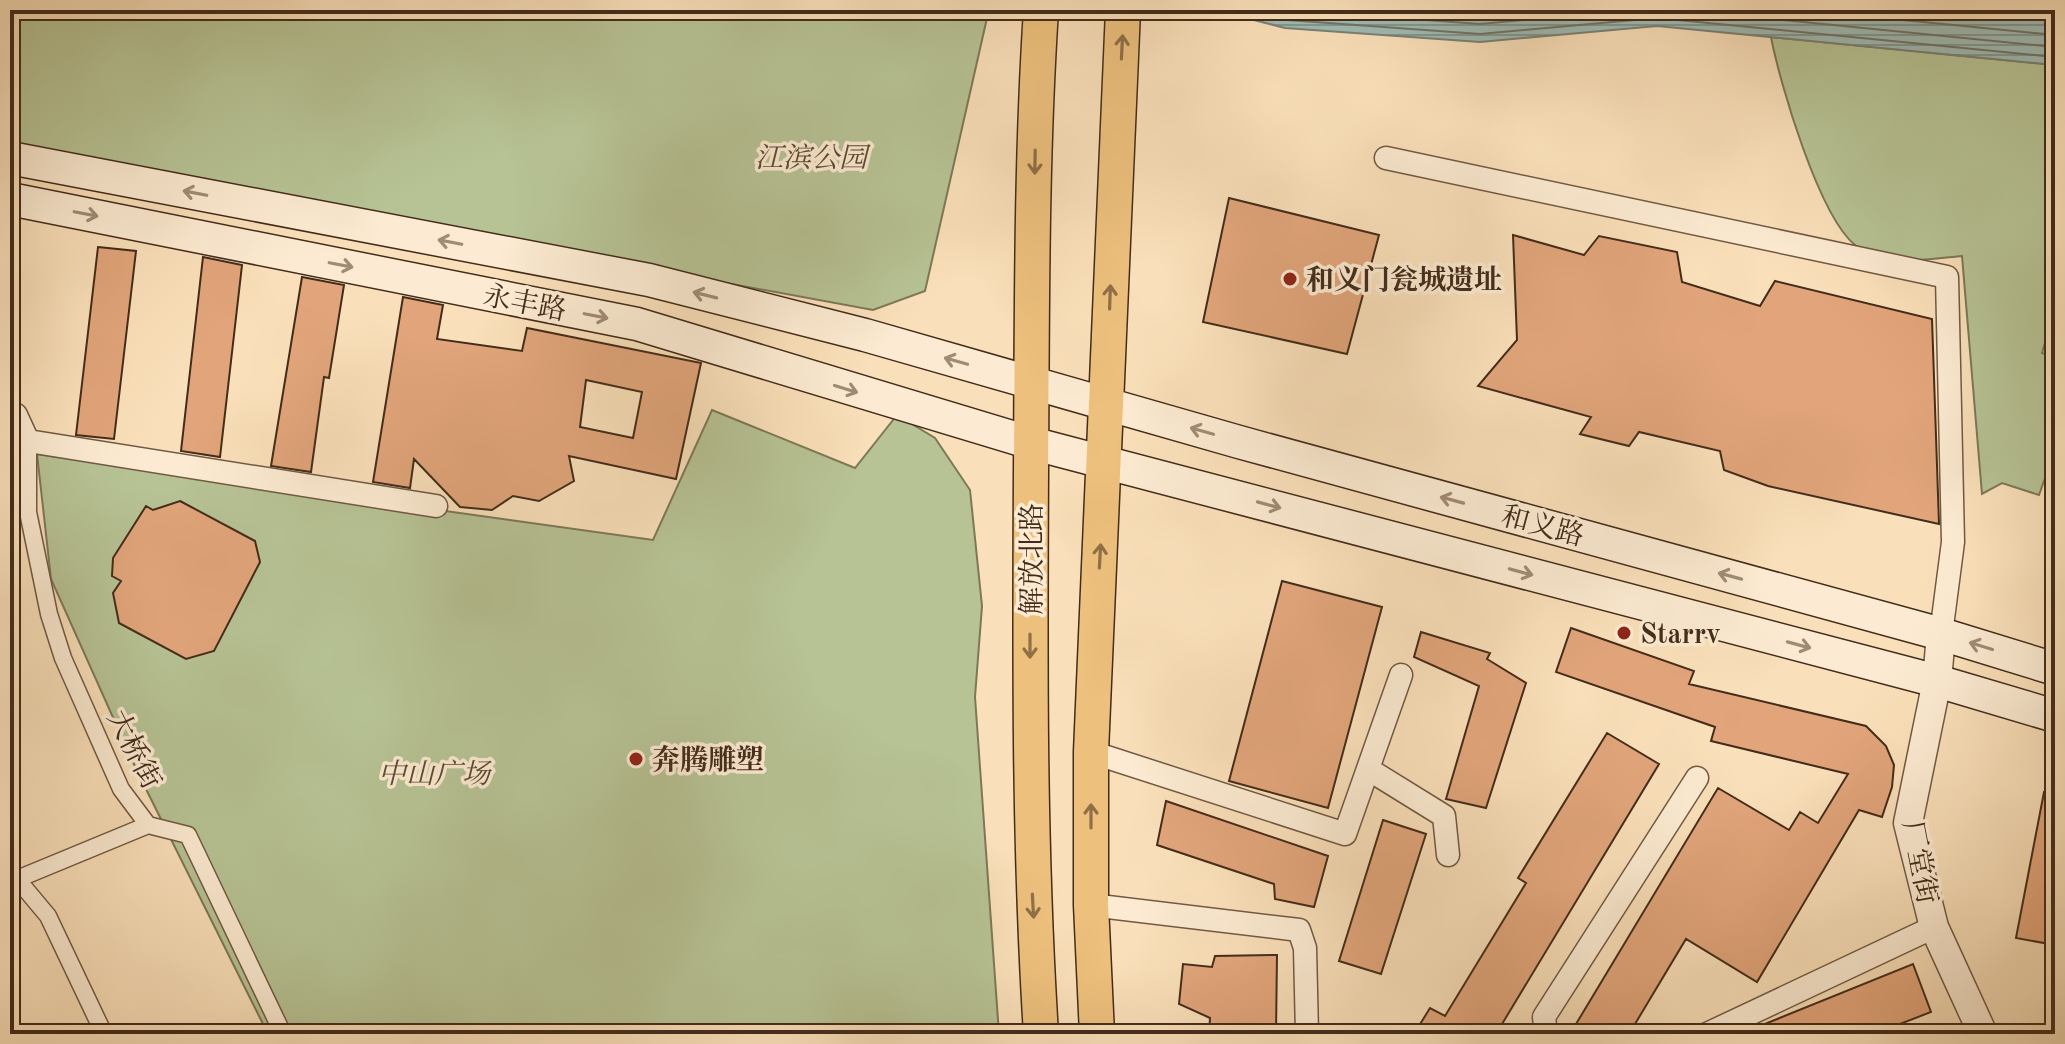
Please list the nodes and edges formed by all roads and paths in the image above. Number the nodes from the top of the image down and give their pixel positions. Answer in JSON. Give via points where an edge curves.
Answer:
{"nodes":[{"id":1,"x":1041,"y":10,"type":"edge"},
{"id":2,"x":1123,"y":10,"type":"edge"},
{"id":3,"x":10,"y":158,"type":"edge"},
{"id":4,"x":1386,"y":158,"type":"dead end"},
{"id":5,"x":10,"y":199,"type":"edge"},
{"id":6,"x":1031,"y":382,"type":"junction"},
{"id":7,"x":1106,"y":404,"type":"junction"},
{"id":8,"x":10,"y":411,"type":"edge"},
{"id":9,"x":28,"y":441,"type":"junction"},
{"id":10,"x":1031,"y":443,"type":"junction"},
{"id":11,"x":1104,"y":462,"type":"junction"},
{"id":12,"x":436,"y":506,"type":"dead end"},
{"id":13,"x":28,"y":512,"type":"junction"},
{"id":14,"x":10,"y":519,"type":"edge"},
{"id":15,"x":1941,"y":634,"type":"junction"},
{"id":16,"x":2055,"y":669,"type":"edge"},
{"id":17,"x":1401,"y":675,"type":"dead end"},
{"id":18,"x":1937,"y":681,"type":"junction"},
{"id":19,"x":2055,"y":716,"type":"edge"},
{"id":20,"x":1091,"y":752,"type":"junction"},
{"id":21,"x":1368,"y":769,"type":"junction"},
{"id":22,"x":1697,"y":778,"type":"dead end"},
{"id":23,"x":148,"y":825,"type":"junction"},
{"id":24,"x":1448,"y":855,"type":"dead end"},
{"id":25,"x":13,"y":881,"type":"edge"},
{"id":26,"x":1091,"y":905,"type":"junction"},
{"id":27,"x":1934,"y":927,"type":"junction"},
{"id":28,"x":1978,"y":1032,"type":"edge"},
{"id":29,"x":1710,"y":1033,"type":"edge"},
{"id":30,"x":104,"y":1034,"type":"edge"},
{"id":31,"x":283,"y":1034,"type":"edge"},
{"id":32,"x":1041,"y":1034,"type":"edge"},
{"id":33,"x":1097,"y":1034,"type":"edge"},
{"id":34,"x":1307,"y":1034,"type":"edge"},
{"id":35,"x":1546,"y":1034,"type":"edge"}],
"edges":[{"from":1,"to":6,"type":"main road","name":"解放北路","one_way":true},
{"from":7,"to":2,"type":"main road","one_way":true},
{"from":6,"to":3,"type":"main road","name":"永丰路","one_way":true,"via":[[649,280]]},
{"from":4,"to":15,"type":"street","via":[[1947,277],[1953,542]]},
{"from":5,"to":10,"type":"main road","name":"永丰路","one_way":true,"via":[[637,324]]},
{"from":6,"to":7,"type":"main road","name":"和义路"},
{"from":6,"to":10,"type":"main road","name":"解放北路"},
{"from":7,"to":11,"type":"main road"},
{"from":15,"to":7,"type":"main road","name":"和义路","one_way":true},
{"from":8,"to":9,"type":"street"},
{"from":9,"to":12,"type":"street"},
{"from":9,"to":13,"type":"street","name":"大桥街"},
{"from":10,"to":11,"type":"main road","name":"和义路"},
{"from":10,"to":32,"type":"main road","name":"解放北路","one_way":true,"via":[[1032,895]]},
{"from":11,"to":18,"type":"main road","name":"和义路","one_way":true},
{"from":20,"to":11,"type":"main road","one_way":true},
{"from":13,"to":14,"type":"street"},
{"from":13,"to":23,"type":"street","name":"大桥街","via":[[63,658],[121,789]]},
{"from":16,"to":15,"type":"main road","name":"和义路","one_way":true},
{"from":15,"to":18,"type":"street","name":"厂堂街"},
{"from":17,"to":21,"type":"street"},
{"from":18,"to":19,"type":"main road","name":"和义路"},
{"from":18,"to":27,"type":"street","name":"厂堂街","via":[[1908,823]]},
{"from":20,"to":21,"type":"street","via":[[1345,834]]},
{"from":26,"to":20,"type":"main road","one_way":true},
{"from":21,"to":24,"type":"street","via":[[1444,816]]},
{"from":22,"to":35,"type":"street","via":[[1544,1017]]},
{"from":23,"to":25,"type":"street"},
{"from":23,"to":31,"type":"street","name":"大桥街","via":[[188,835]]},
{"from":25,"to":30,"type":"street","via":[[48,916]]},
{"from":26,"to":33,"type":"main road"},
{"from":26,"to":34,"type":"street","via":[[1299,930],[1305,948]]},
{"from":27,"to":28,"type":"street","name":"厂堂街"},
{"from":27,"to":29,"type":"street"}]}
